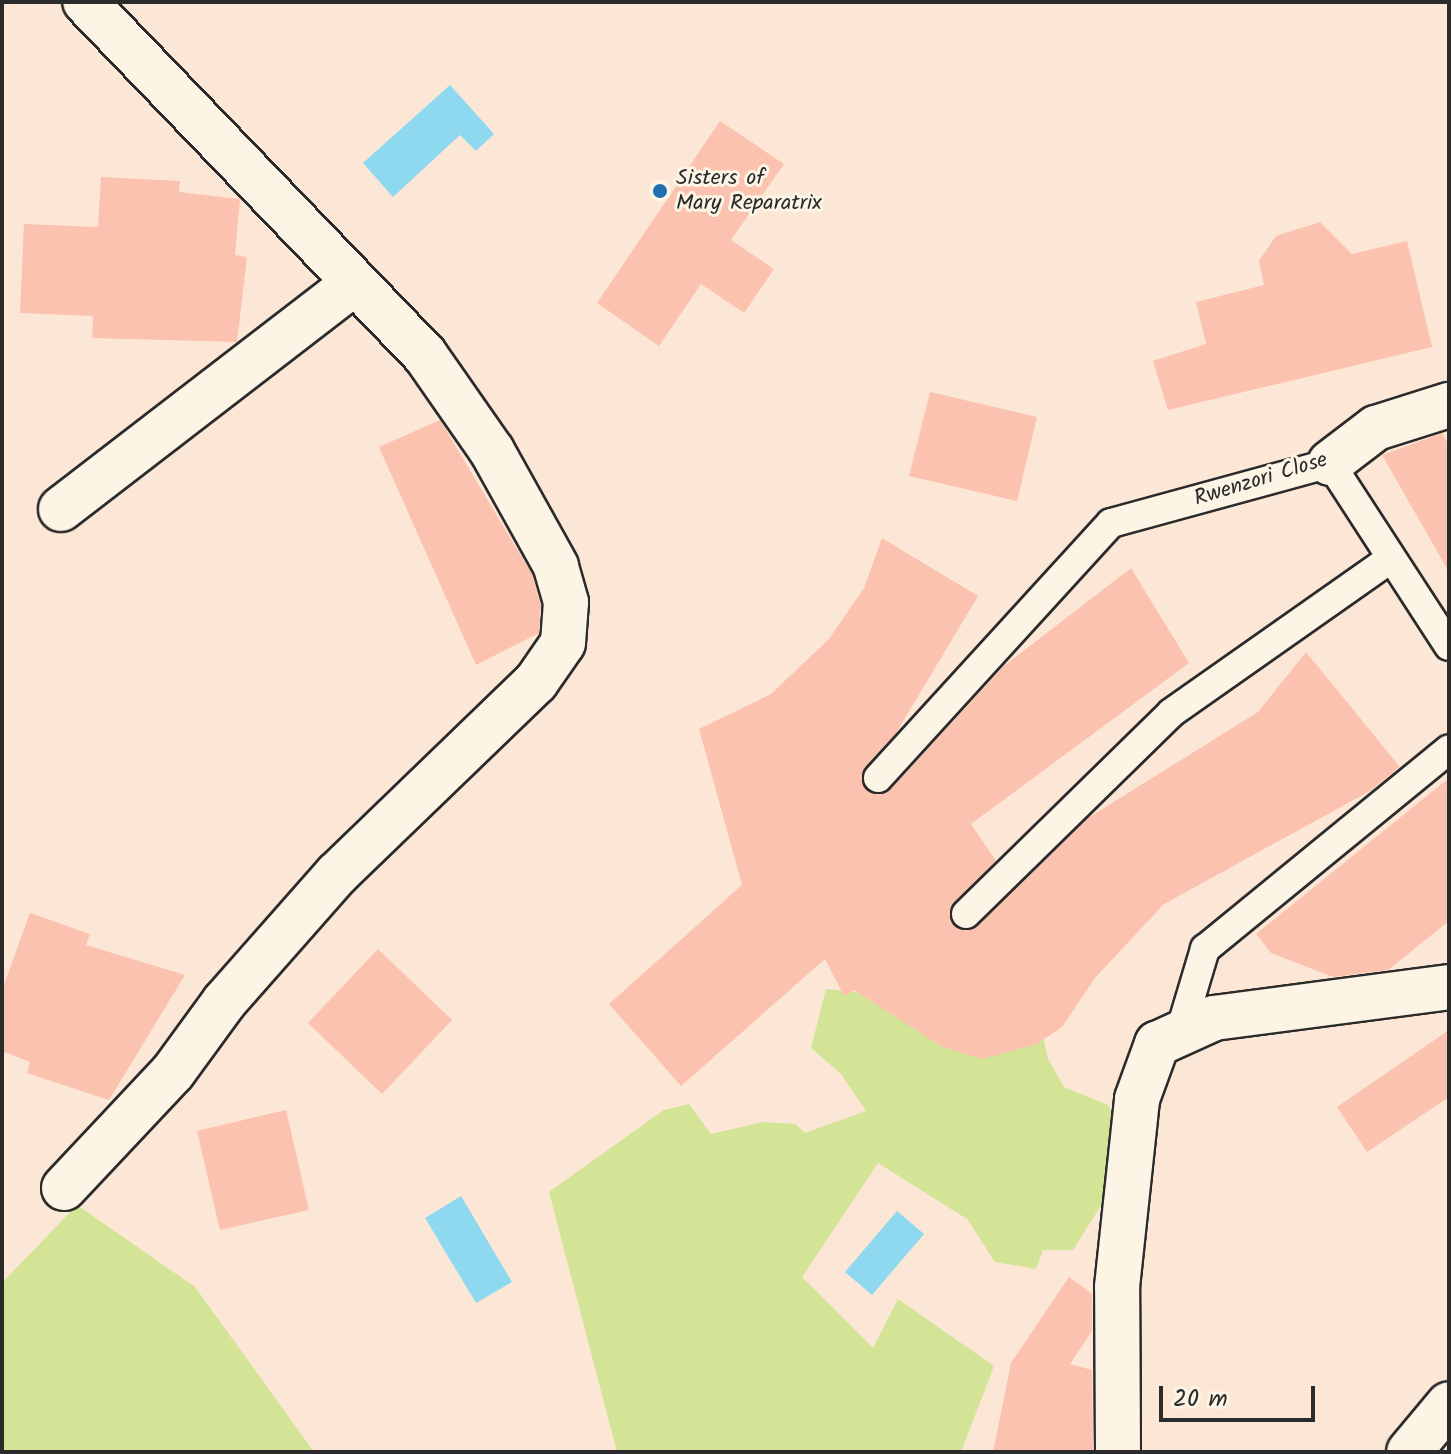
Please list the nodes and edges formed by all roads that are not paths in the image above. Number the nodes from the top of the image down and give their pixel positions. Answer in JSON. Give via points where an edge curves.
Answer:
{"nodes":[{"id":1,"x":109,"y":8,"type":"edge"},
{"id":2,"x":353,"y":284,"type":"junction"},
{"id":3,"x":1449,"y":405,"type":"edge"},
{"id":4,"x":1330,"y":463,"type":"junction"},
{"id":5,"x":61,"y":509,"type":"dead end"},
{"id":6,"x":1389,"y":560,"type":"junction"},
{"id":7,"x":1449,"y":646,"type":"edge"},
{"id":8,"x":1449,"y":749,"type":"edge"},
{"id":9,"x":878,"y":778,"type":"dead end"},
{"id":10,"x":966,"y":914,"type":"dead end"},
{"id":11,"x":1449,"y":987,"type":"edge"},
{"id":12,"x":1181,"y":1029,"type":"junction"},
{"id":13,"x":64,"y":1188,"type":"dead end"},
{"id":14,"x":1449,"y":1404,"type":"edge"},
{"id":15,"x":1118,"y":1452,"type":"edge"},
{"id":16,"x":1409,"y":1452,"type":"edge"}],
"edges":[{"from":1,"to":2,"type":"street"},
{"from":2,"to":5,"type":"street"},
{"from":2,"to":13,"type":"street","via":[[425,355],[468,409],[556,566],[566,602],[563,643],[536,682],[307,907],[173,1072]]},
{"from":3,"to":4,"type":"street","name":"Rwenzori Close","via":[[1376,428]]},
{"from":4,"to":6,"type":"lane"},
{"from":4,"to":9,"type":"lane","name":"Rwenzori Close","via":[[1111,523]]},
{"from":6,"to":7,"type":"lane"},
{"from":6,"to":10,"type":"lane","via":[[1171,713]]},
{"from":8,"to":12,"type":"lane","via":[[1205,949]]},
{"from":11,"to":12,"type":"street"},
{"from":12,"to":15,"type":"street","via":[[1157,1044],[1137,1099],[1112,1355]]},
{"from":14,"to":16,"type":"street"}]}
